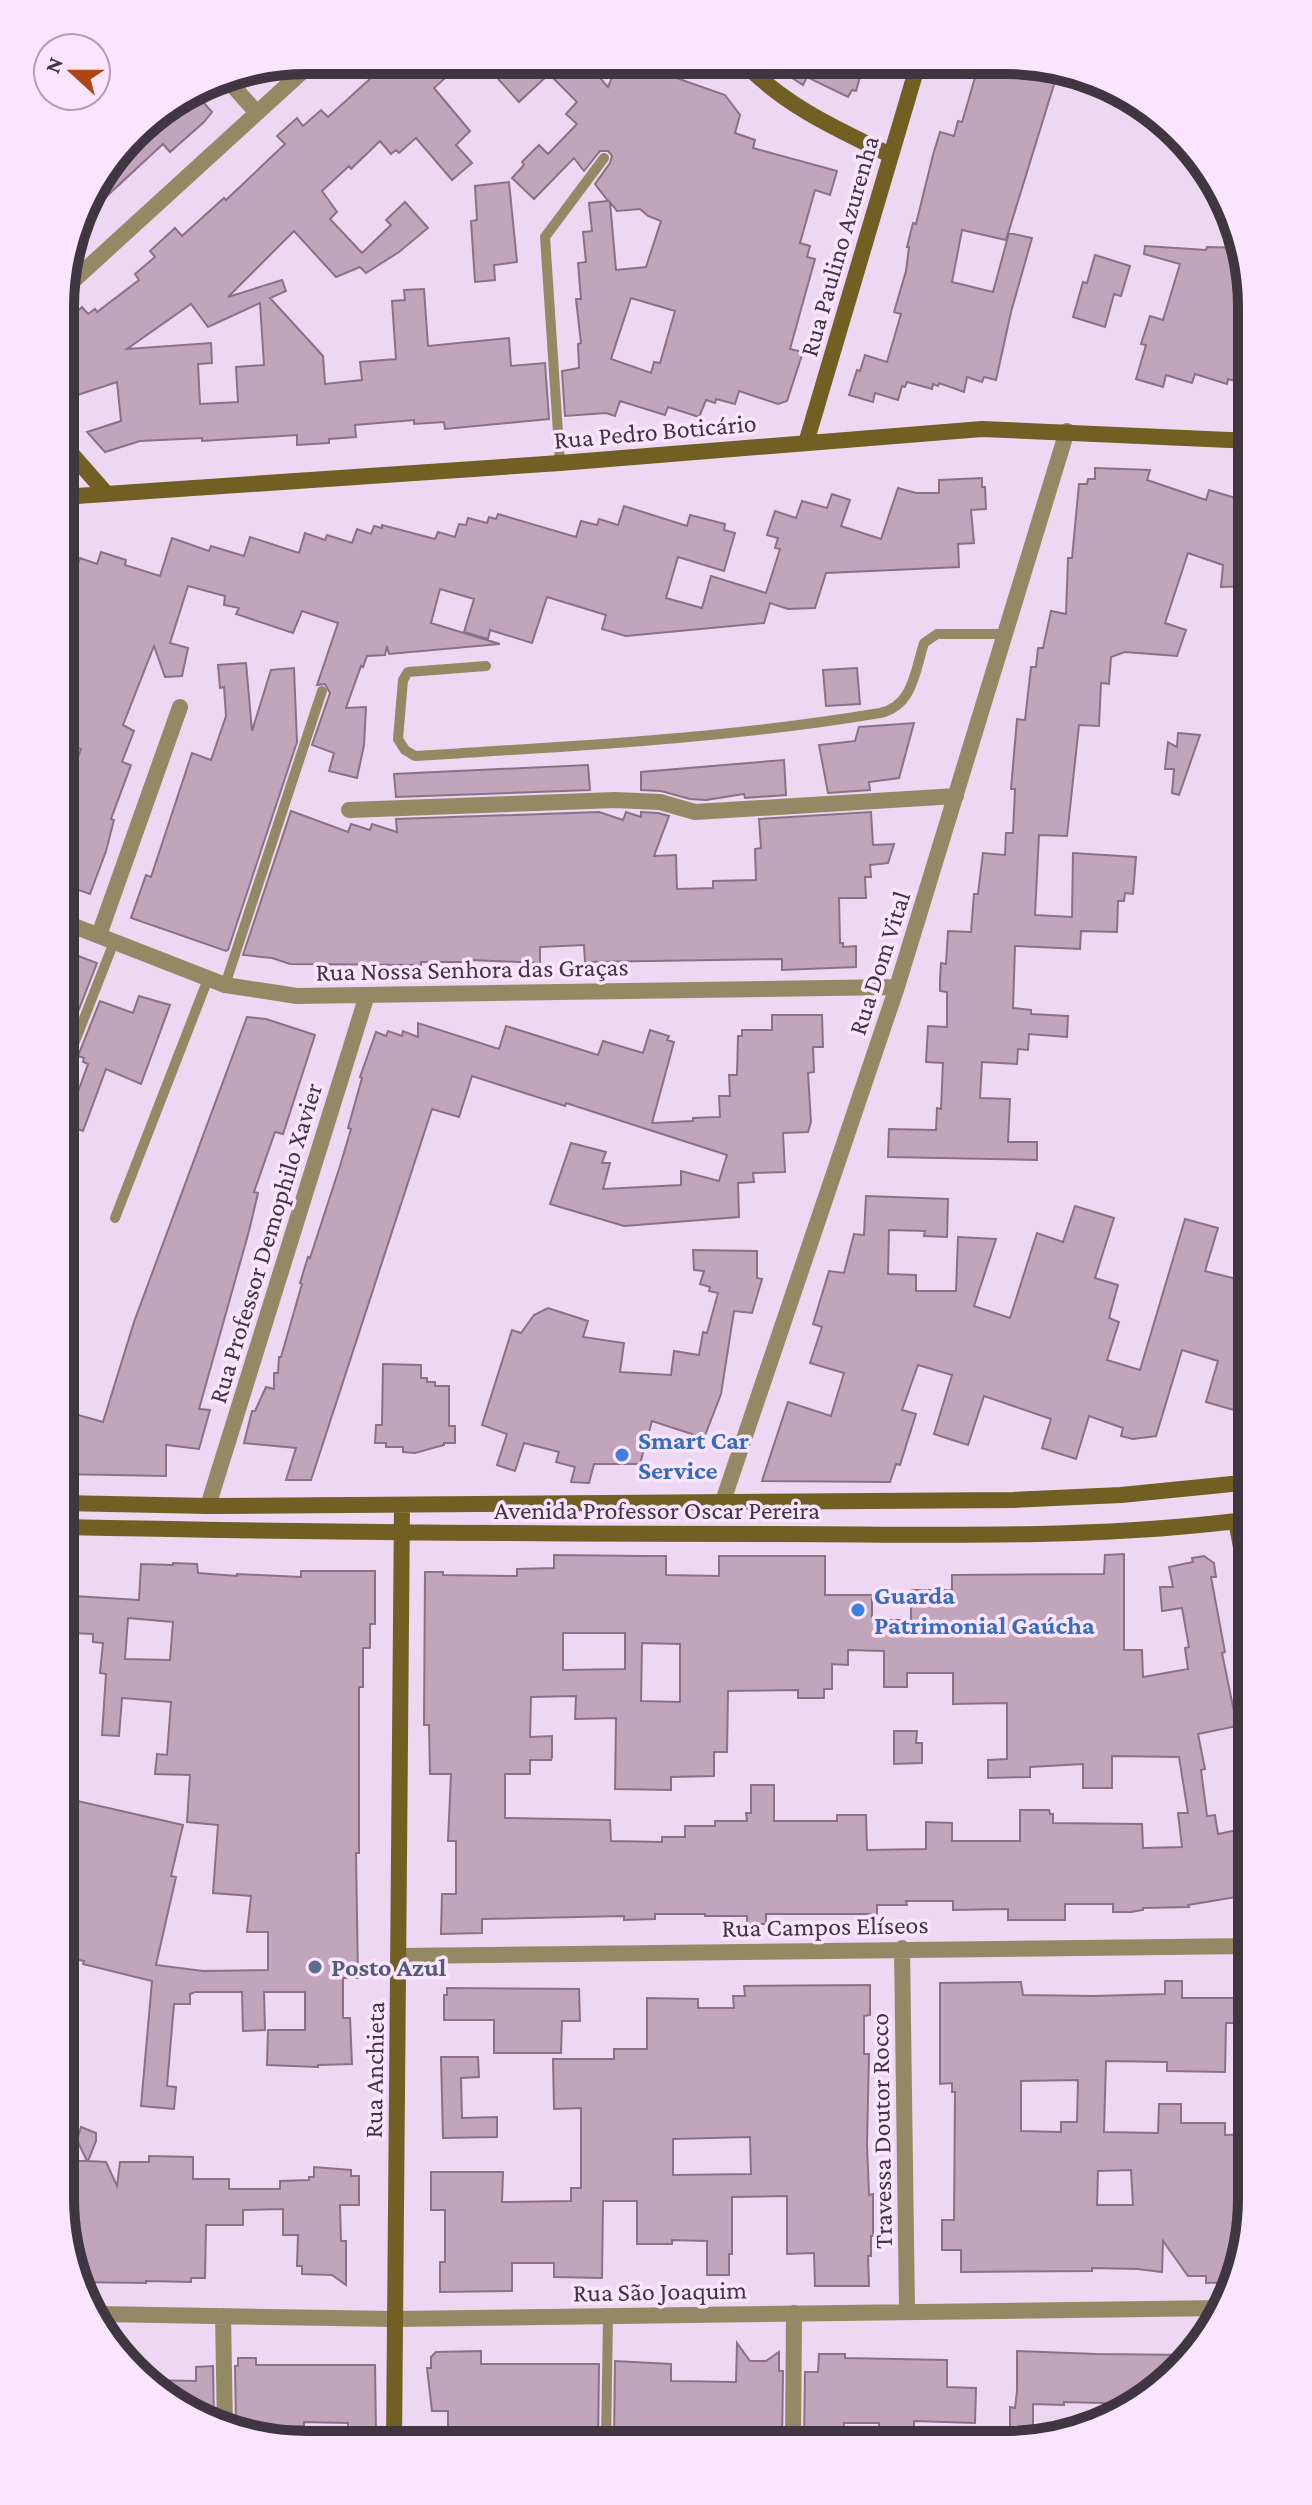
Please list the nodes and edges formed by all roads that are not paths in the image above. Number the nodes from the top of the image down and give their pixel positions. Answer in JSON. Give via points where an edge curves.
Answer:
{"nodes":[{"id":1,"x":300,"y":74,"type":"edge"},
{"id":2,"x":757,"y":74,"type":"edge"},
{"id":3,"x":915,"y":74,"type":"edge"},
{"id":4,"x":233,"y":86,"type":"edge"},
{"id":5,"x":257,"y":113,"type":"junction"},
{"id":6,"x":890,"y":155,"type":"junction"},
{"id":7,"x":604,"y":158,"type":"dead end"},
{"id":8,"x":76,"y":278,"type":"edge"},
{"id":9,"x":1067,"y":431,"type":"junction"},
{"id":10,"x":1238,"y":440,"type":"edge"},
{"id":11,"x":806,"y":443,"type":"junction"},
{"id":12,"x":74,"y":457,"type":"edge"},
{"id":13,"x":560,"y":463,"type":"junction"},
{"id":14,"x":105,"y":492,"type":"junction"},
{"id":15,"x":74,"y":496,"type":"edge"},
{"id":16,"x":1006,"y":634,"type":"junction"},
{"id":17,"x":486,"y":666,"type":"dead end"},
{"id":18,"x":322,"y":691,"type":"dead end"},
{"id":19,"x":180,"y":707,"type":"dead end"},
{"id":20,"x":956,"y":796,"type":"junction"},
{"id":21,"x":349,"y":810,"type":"dead end"},
{"id":22,"x":74,"y":926,"type":"edge"},
{"id":23,"x":106,"y":939,"type":"junction"},
{"id":24,"x":208,"y":979,"type":"junction"},
{"id":25,"x":225,"y":985,"type":"junction"},
{"id":26,"x":897,"y":987,"type":"junction"},
{"id":27,"x":367,"y":995,"type":"junction"},
{"id":28,"x":74,"y":1037,"type":"edge"},
{"id":29,"x":115,"y":1218,"type":"dead end"},
{"id":30,"x":1238,"y":1480,"type":"edge"},
{"id":31,"x":74,"y":1503,"type":"edge"},
{"id":32,"x":722,"y":1504,"type":"junction"},
{"id":33,"x":402,"y":1505,"type":"junction"},
{"id":34,"x":208,"y":1506,"type":"junction"},
{"id":35,"x":1238,"y":1521,"type":"edge"},
{"id":36,"x":74,"y":1527,"type":"edge"},
{"id":37,"x":402,"y":1534,"type":"junction"},
{"id":38,"x":1238,"y":1946,"type":"edge"},
{"id":39,"x":902,"y":1948,"type":"junction"},
{"id":40,"x":399,"y":1956,"type":"junction"},
{"id":41,"x":1210,"y":2308,"type":"edge"},
{"id":42,"x":907,"y":2312,"type":"junction"},
{"id":43,"x":794,"y":2313,"type":"junction"},
{"id":44,"x":105,"y":2314,"type":"edge"},
{"id":45,"x":223,"y":2316,"type":"junction"},
{"id":46,"x":608,"y":2316,"type":"junction"},
{"id":47,"x":394,"y":2319,"type":"junction"},
{"id":48,"x":225,"y":2415,"type":"edge"},
{"id":49,"x":394,"y":2431,"type":"edge"},
{"id":50,"x":606,"y":2431,"type":"edge"},
{"id":51,"x":793,"y":2431,"type":"edge"}],
"edges":[{"from":1,"to":5,"type":"street"},
{"from":2,"to":6,"type":"street","via":[[805,114]]},
{"from":3,"to":6,"type":"street","name":"Rua Paulino Azurenha"},
{"from":4,"to":5,"type":"street"},
{"from":5,"to":8,"type":"street"},
{"from":6,"to":11,"type":"street","name":"Rua Paulino Azurenha"},
{"from":7,"to":13,"type":"lane","via":[[545,237]]},
{"from":9,"to":10,"type":"street","name":"Rua Pedro Boticário"},
{"from":9,"to":11,"type":"street","name":"Rua Pedro Boticário","via":[[982,429]]},
{"from":9,"to":16,"type":"street","name":"Rua Dom Vital"},
{"from":11,"to":13,"type":"street","name":"Rua Pedro Boticário"},
{"from":12,"to":14,"type":"street"},
{"from":13,"to":14,"type":"street","name":"Rua Pedro Boticário"},
{"from":14,"to":15,"type":"street","name":"Rua Pedro Boticário"},
{"from":16,"to":17,"type":"lane","via":[[929,637],[905,700],[880,713],[739,734],[606,745],[415,756],[405,750],[398,739],[408,672]]},
{"from":16,"to":20,"type":"street","name":"Rua Dom Vital"},
{"from":18,"to":25,"type":"lane"},
{"from":19,"to":23,"type":"street"},
{"from":20,"to":21,"type":"street","via":[[695,812],[660,802],[615,800]]},
{"from":20,"to":26,"type":"street","name":"Rua Dom Vital"},
{"from":22,"to":23,"type":"street","name":"Rua Nossa Senhora das Graças"},
{"from":23,"to":24,"type":"street","name":"Rua Nossa Senhora das Graças"},
{"from":23,"to":28,"type":"lane"},
{"from":24,"to":25,"type":"street","name":"Rua Nossa Senhora das Graças"},
{"from":24,"to":29,"type":"lane"},
{"from":25,"to":27,"type":"street","name":"Rua Nossa Senhora das Graças","via":[[297,996]]},
{"from":26,"to":27,"type":"street","name":"Rua Nossa Senhora das Graças"},
{"from":26,"to":32,"type":"street","name":"Rua Dom Vital"},
{"from":27,"to":34,"type":"street","name":"Rua Professor Demophilo Xavier"},
{"from":30,"to":32,"type":"street","name":"Avenida Professor Oscar Pereira","via":[[1044,1499]]},
{"from":31,"to":34,"type":"street","name":"Avenida Professor Oscar Pereira"},
{"from":32,"to":33,"type":"street","name":"Avenida Professor Oscar Pereira"},
{"from":33,"to":34,"type":"street","name":"Avenida Professor Oscar Pereira"},
{"from":33,"to":37,"type":"street","name":"Rua Anchieta"},
{"from":35,"to":37,"type":"street","name":"Avenida Professor Oscar Pereira","via":[[1064,1534]]},
{"from":36,"to":37,"type":"street","name":"Avenida Professor Oscar Pereira"},
{"from":37,"to":40,"type":"street","name":"Rua Anchieta"},
{"from":38,"to":39,"type":"street","name":"Rua Campos Elíseos"},
{"from":39,"to":40,"type":"street","name":"Rua Campos Elíseos"},
{"from":39,"to":42,"type":"street","name":"Travessa Doutor Rocco"},
{"from":40,"to":47,"type":"street","name":"Rua Anchieta"},
{"from":41,"to":42,"type":"street","name":"Rua São Joaquim"},
{"from":42,"to":43,"type":"street","name":"Rua São Joaquim"},
{"from":43,"to":46,"type":"street","name":"Rua São Joaquim"},
{"from":43,"to":51,"type":"street"},
{"from":44,"to":45,"type":"street","name":"Rua São Joaquim"},
{"from":45,"to":47,"type":"street","name":"Rua São Joaquim"},
{"from":45,"to":48,"type":"street"},
{"from":46,"to":47,"type":"street","name":"Rua São Joaquim"},
{"from":46,"to":50,"type":"lane"},
{"from":47,"to":49,"type":"street","name":"Rua Anchieta"}]}
